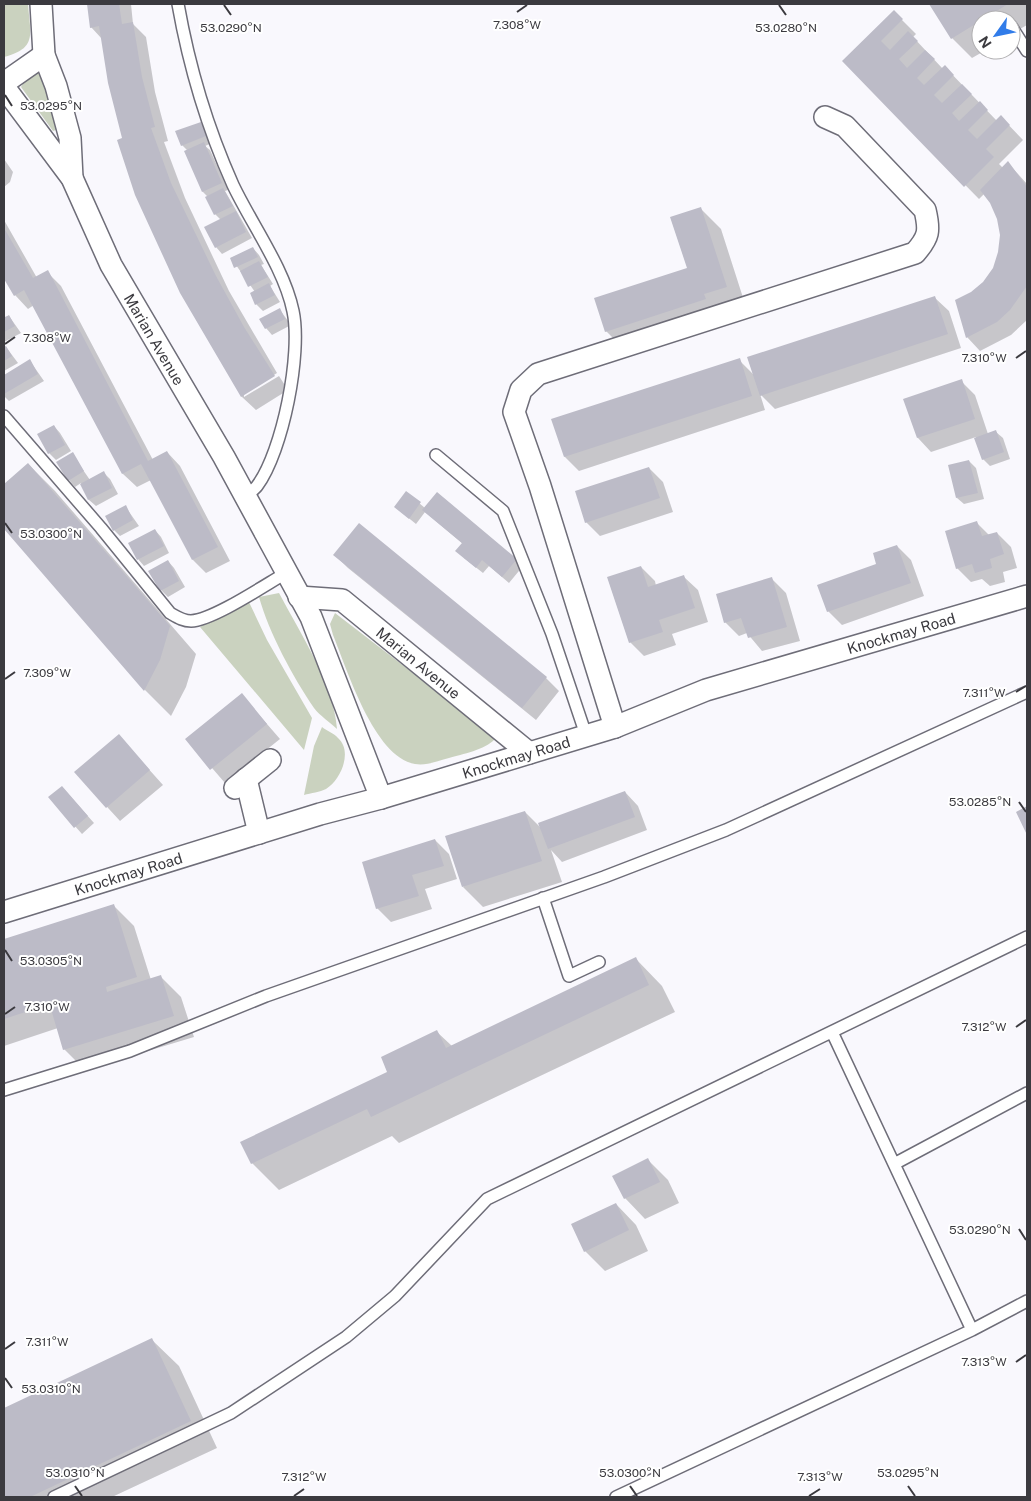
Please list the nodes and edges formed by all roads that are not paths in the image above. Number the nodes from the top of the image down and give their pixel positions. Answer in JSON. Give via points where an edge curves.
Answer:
{"nodes":[{"id":1,"x":41,"y":4,"type":"edge"},
{"id":2,"x":178,"y":4,"type":"edge"},
{"id":3,"x":44,"y":55,"type":"junction"},
{"id":4,"x":4,"y":83,"type":"edge"},
{"id":5,"x":4,"y":87,"type":"edge"},
{"id":6,"x":825,"y":118,"type":"dead end"},
{"id":7,"x":72,"y":178,"type":"junction"},
{"id":8,"x":4,"y":416,"type":"edge"},
{"id":9,"x":436,"y":454,"type":"dead end"},
{"id":10,"x":246,"y":496,"type":"junction"},
{"id":11,"x":286,"y":573,"type":"junction"},
{"id":12,"x":1027,"y":596,"type":"edge"},
{"id":13,"x":299,"y":597,"type":"junction"},
{"id":14,"x":1027,"y":692,"type":"edge"},
{"id":15,"x":614,"y":727,"type":"junction"},
{"id":16,"x":586,"y":735,"type":"junction"},
{"id":17,"x":530,"y":753,"type":"junction"},
{"id":18,"x":270,"y":760,"type":"dead end"},
{"id":19,"x":381,"y":798,"type":"junction"},
{"id":20,"x":259,"y":833,"type":"junction"},
{"id":21,"x":543,"y":898,"type":"junction"},
{"id":22,"x":4,"y":912,"type":"edge"},
{"id":23,"x":1027,"y":937,"type":"edge"},
{"id":24,"x":599,"y":962,"type":"dead end"},
{"id":25,"x":832,"y":1032,"type":"junction"},
{"id":26,"x":4,"y":1090,"type":"edge"},
{"id":27,"x":1027,"y":1093,"type":"edge"},
{"id":28,"x":894,"y":1164,"type":"junction"},
{"id":29,"x":1027,"y":1301,"type":"edge"},
{"id":30,"x":972,"y":1330,"type":"junction"},
{"id":31,"x":54,"y":1497,"type":"edge"},
{"id":32,"x":616,"y":1497,"type":"edge"}],
"edges":[{"from":1,"to":3,"type":"street"},
{"from":2,"to":10,"type":"lane","via":[[194,80],[232,183],[279,275],[293,310],[297,336],[290,394],[282,427],[257,487]]},
{"from":3,"to":4,"type":"street"},
{"from":3,"to":7,"type":"street","via":[[70,138]]},
{"from":5,"to":7,"type":"street","name":"Marian Avenue"},
{"from":6,"to":15,"type":"street","via":[[845,126],[925,210],[926,241],[915,253],[538,374],[521,390],[514,412]]},
{"from":7,"to":10,"type":"street","name":"Marian Avenue","via":[[111,265]]},
{"from":8,"to":11,"type":"lane","via":[[170,613],[181,620],[193,621],[210,616]]},
{"from":9,"to":16,"type":"lane","via":[[504,511],[552,634]]},
{"from":10,"to":11,"type":"street","name":"Marian Avenue"},
{"from":11,"to":13,"type":"street","name":"Marian Avenue"},
{"from":12,"to":15,"type":"street","name":"Knockmay Road","via":[[706,690]]},
{"from":13,"to":17,"type":"street","name":"Marian Avenue","via":[[342,600]]},
{"from":13,"to":19,"type":"street","name":"Marian Avenue","via":[[311,617]]},
{"from":14,"to":21,"type":"lane","via":[[726,830]]},
{"from":15,"to":16,"type":"street","name":"Knockmay Road"},
{"from":16,"to":17,"type":"street","name":"Knockmay Road"},
{"from":17,"to":19,"type":"street","name":"Knockmay Road"},
{"from":18,"to":20,"type":"street","via":[[239,784]]},
{"from":19,"to":20,"type":"street","name":"Knockmay Road"},
{"from":20,"to":22,"type":"street","name":"Knockmay Road"},
{"from":21,"to":24,"type":"lane","via":[[569,976]]},
{"from":21,"to":26,"type":"lane","via":[[266,996],[130,1051]]},
{"from":23,"to":25,"type":"lane"},
{"from":25,"to":28,"type":"lane"},
{"from":25,"to":31,"type":"lane","via":[[487,1198],[395,1296],[346,1337],[231,1414]]},
{"from":27,"to":28,"type":"lane"},
{"from":28,"to":30,"type":"lane"},
{"from":29,"to":30,"type":"lane"},
{"from":30,"to":32,"type":"lane"}]}
